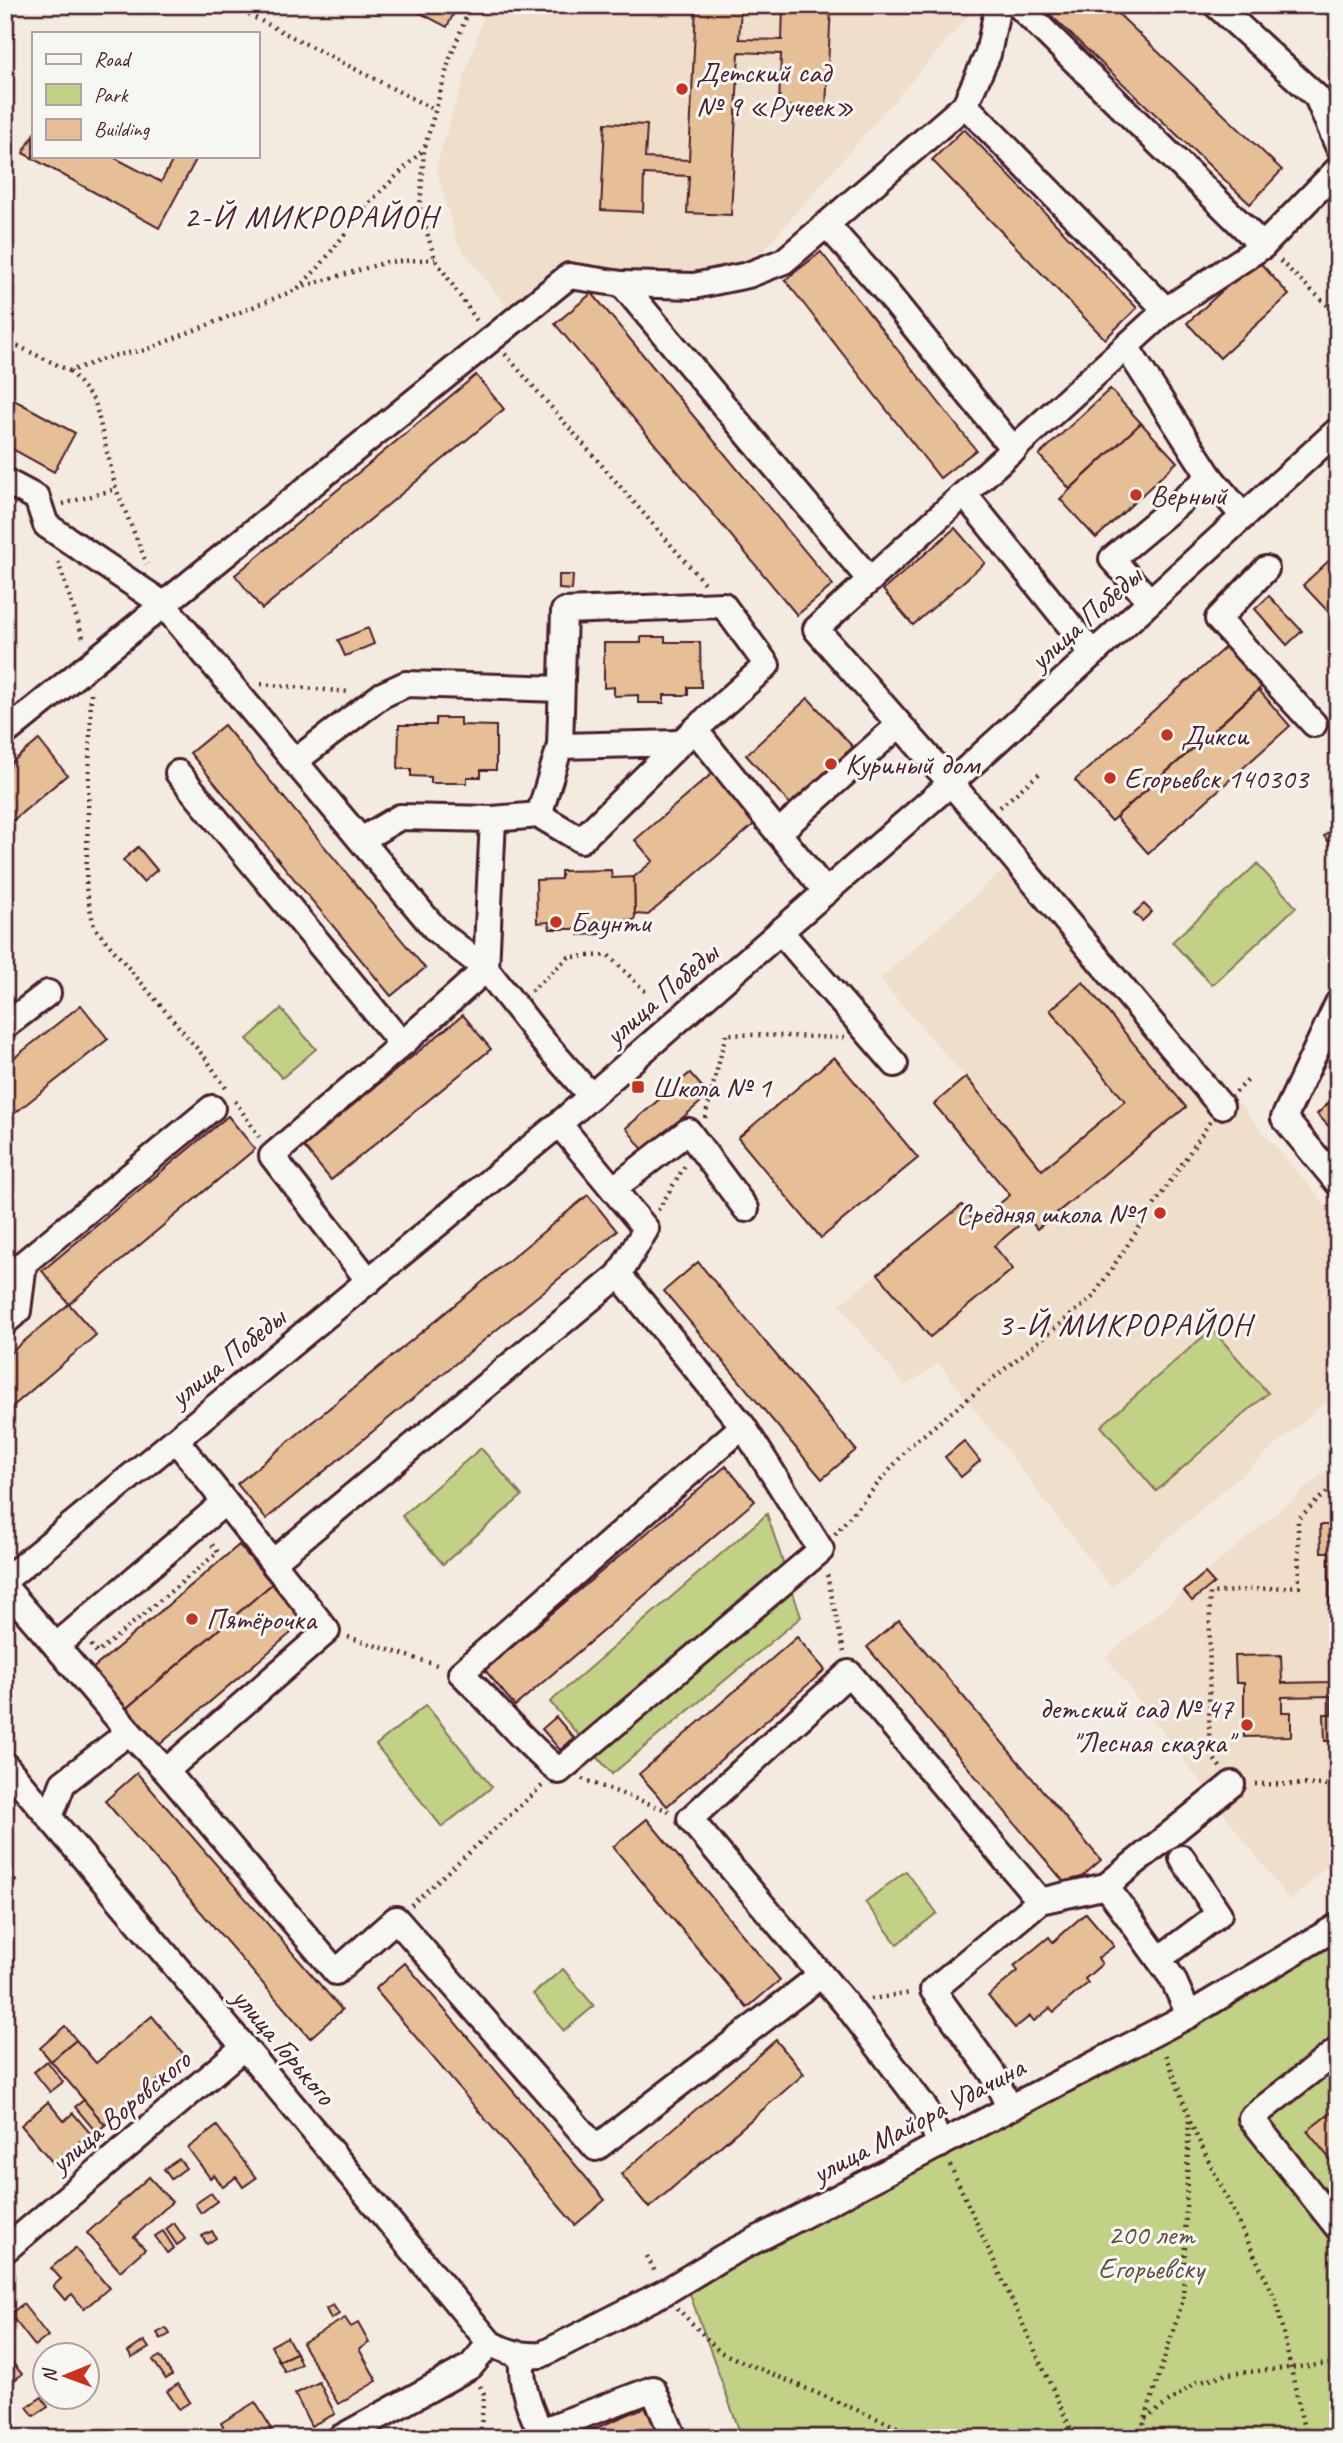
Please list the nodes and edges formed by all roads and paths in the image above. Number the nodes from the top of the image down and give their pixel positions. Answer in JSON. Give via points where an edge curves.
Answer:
{"nodes":[{"id":1,"x":230,"y":5,"type":"edge"},
{"id":2,"x":998,"y":5,"type":"edge"},
{"id":3,"x":1018,"y":5,"type":"edge"},
{"id":4,"x":1216,"y":5,"type":"edge"},
{"id":5,"x":965,"y":105,"type":"junction"},
{"id":6,"x":435,"y":110,"type":"dead end"},
{"id":7,"x":1338,"y":146,"type":"edge"},
{"id":8,"x":424,"y":150,"type":"dead end"},
{"id":9,"x":1338,"y":169,"type":"edge"},
{"id":10,"x":827,"y":225,"type":"junction"},
{"id":11,"x":1263,"y":246,"type":"junction"},
{"id":12,"x":435,"y":259,"type":"dead end"},
{"id":13,"x":622,"y":284,"type":"junction"},
{"id":14,"x":297,"y":289,"type":"junction"},
{"id":15,"x":1167,"y":310,"type":"junction"},
{"id":16,"x":1338,"y":315,"type":"edge"},
{"id":17,"x":5,"y":340,"type":"edge"},
{"id":18,"x":1126,"y":348,"type":"junction"},
{"id":19,"x":71,"y":370,"type":"junction"},
{"id":20,"x":1338,"y":430,"type":"edge"},
{"id":21,"x":1014,"y":450,"type":"junction"},
{"id":22,"x":1210,"y":477,"type":"junction"},
{"id":23,"x":5,"y":481,"type":"edge"},
{"id":24,"x":116,"y":489,"type":"junction"},
{"id":25,"x":965,"y":495,"type":"junction"},
{"id":26,"x":1244,"y":516,"type":"junction"},
{"id":27,"x":44,"y":517,"type":"junction"},
{"id":28,"x":147,"y":566,"type":"dead end"},
{"id":29,"x":1266,"y":569,"type":"dead end"},
{"id":30,"x":870,"y":580,"type":"junction"},
{"id":31,"x":1150,"y":601,"type":"junction"},
{"id":32,"x":163,"y":604,"type":"junction"},
{"id":33,"x":1093,"y":654,"type":"junction"},
{"id":34,"x":91,"y":663,"type":"junction"},
{"id":35,"x":228,"y":681,"type":"junction"},
{"id":36,"x":561,"y":689,"type":"junction"},
{"id":37,"x":382,"y":695,"type":"junction"},
{"id":38,"x":1314,"y":724,"type":"dead end"},
{"id":39,"x":899,"y":725,"type":"junction"},
{"id":40,"x":5,"y":733,"type":"edge"},
{"id":41,"x":687,"y":736,"type":"junction"},
{"id":42,"x":560,"y":746,"type":"junction"},
{"id":43,"x":295,"y":761,"type":"junction"},
{"id":44,"x":178,"y":773,"type":"dead end"},
{"id":45,"x":1040,"y":773,"type":"dead end"},
{"id":46,"x":951,"y":783,"type":"junction"},
{"id":47,"x":991,"y":814,"type":"dead end"},
{"id":48,"x":538,"y":815,"type":"junction"},
{"id":49,"x":494,"y":819,"type":"junction"},
{"id":50,"x":778,"y":833,"type":"junction"},
{"id":51,"x":361,"y":840,"type":"junction"},
{"id":52,"x":825,"y":892,"type":"junction"},
{"id":53,"x":780,"y":931,"type":"junction"},
{"id":54,"x":486,"y":969,"type":"junction"},
{"id":55,"x":48,"y":992,"type":"dead end"},
{"id":56,"x":648,"y":994,"type":"dead end"},
{"id":57,"x":1337,"y":1001,"type":"edge"},
{"id":58,"x":515,"y":1005,"type":"junction"},
{"id":59,"x":5,"y":1026,"type":"edge"},
{"id":60,"x":874,"y":1040,"type":"junction"},
{"id":61,"x":402,"y":1044,"type":"junction"},
{"id":62,"x":895,"y":1064,"type":"dead end"},
{"id":63,"x":1248,"y":1080,"type":"dead end"},
{"id":64,"x":591,"y":1096,"type":"junction"},
{"id":65,"x":1221,"y":1106,"type":"junction"},
{"id":66,"x":212,"y":1108,"type":"dead end"},
{"id":67,"x":559,"y":1124,"type":"junction"},
{"id":68,"x":698,"y":1145,"type":"junction"},
{"id":69,"x":272,"y":1156,"type":"junction"},
{"id":70,"x":1338,"y":1183,"type":"edge"},
{"id":71,"x":613,"y":1189,"type":"junction"},
{"id":72,"x":746,"y":1209,"type":"dead end"},
{"id":73,"x":646,"y":1229,"type":"junction"},
{"id":74,"x":619,"y":1275,"type":"junction"},
{"id":75,"x":369,"y":1281,"type":"junction"},
{"id":76,"x":5,"y":1322,"type":"edge"},
{"id":77,"x":743,"y":1426,"type":"junction"},
{"id":78,"x":176,"y":1440,"type":"junction"},
{"id":79,"x":1338,"y":1482,"type":"edge"},
{"id":80,"x":225,"y":1502,"type":"junction"},
{"id":81,"x":821,"y":1550,"type":"junction"},
{"id":82,"x":218,"y":1552,"type":"dead end"},
{"id":83,"x":273,"y":1562,"type":"junction"},
{"id":84,"x":5,"y":1580,"type":"edge"},
{"id":85,"x":5,"y":1587,"type":"edge"},
{"id":86,"x":327,"y":1631,"type":"junction"},
{"id":87,"x":56,"y":1646,"type":"junction"},
{"id":88,"x":97,"y":1653,"type":"dead end"},
{"id":89,"x":461,"y":1673,"type":"junction"},
{"id":90,"x":849,"y":1673,"type":"junction"},
{"id":91,"x":129,"y":1732,"type":"junction"},
{"id":92,"x":7,"y":1771,"type":"edge"},
{"id":93,"x":166,"y":1771,"type":"junction"},
{"id":94,"x":559,"y":1771,"type":"junction"},
{"id":95,"x":1233,"y":1784,"type":"junction"},
{"id":96,"x":1338,"y":1785,"type":"edge"},
{"id":97,"x":50,"y":1818,"type":"junction"},
{"id":98,"x":690,"y":1819,"type":"junction"},
{"id":99,"x":1182,"y":1858,"type":"dead end"},
{"id":100,"x":1105,"y":1886,"type":"junction"},
{"id":101,"x":1040,"y":1901,"type":"junction"},
{"id":102,"x":396,"y":1919,"type":"junction"},
{"id":103,"x":1338,"y":1926,"type":"edge"},
{"id":104,"x":1159,"y":1959,"type":"junction"},
{"id":105,"x":821,"y":1975,"type":"junction"},
{"id":106,"x":933,"y":1990,"type":"junction"},
{"id":107,"x":845,"y":2003,"type":"junction"},
{"id":108,"x":1189,"y":2015,"type":"junction"},
{"id":109,"x":1157,"y":2030,"type":"junction"},
{"id":110,"x":244,"y":2047,"type":"junction"},
{"id":111,"x":1338,"y":2050,"type":"edge"},
{"id":112,"x":1009,"y":2108,"type":"junction"},
{"id":113,"x":1189,"y":2119,"type":"junction"},
{"id":114,"x":940,"y":2145,"type":"junction"},
{"id":115,"x":1338,"y":2228,"type":"edge"},
{"id":116,"x":5,"y":2250,"type":"edge"},
{"id":117,"x":665,"y":2292,"type":"junction"},
{"id":118,"x":490,"y":2343,"type":"junction"},
{"id":119,"x":522,"y":2356,"type":"junction"},
{"id":120,"x":1338,"y":2363,"type":"edge"},
{"id":121,"x":471,"y":2366,"type":"junction"},
{"id":122,"x":1292,"y":2369,"type":"junction"},
{"id":123,"x":1144,"y":2419,"type":"junction"},
{"id":124,"x":543,"y":2434,"type":"edge"},
{"id":125,"x":340,"y":2438,"type":"edge"},
{"id":126,"x":480,"y":2438,"type":"edge"},
{"id":127,"x":674,"y":2438,"type":"edge"},
{"id":128,"x":923,"y":2438,"type":"edge"},
{"id":129,"x":1075,"y":2438,"type":"edge"},
{"id":130,"x":1139,"y":2438,"type":"edge"},
{"id":131,"x":1306,"y":2438,"type":"edge"}],
"edges":[{"from":1,"to":6,"type":"path"},
{"from":2,"to":5,"type":"street","via":[[988,54]]},
{"from":3,"to":11,"type":"street"},
{"from":4,"to":7,"type":"street","via":[[1317,97]]},
{"from":5,"to":10,"type":"street"},
{"from":5,"to":15,"type":"street"},
{"from":8,"to":14,"type":"path","via":[[369,203]]},
{"from":9,"to":11,"type":"street"},
{"from":10,"to":13,"type":"street","via":[[784,261],[748,275],[694,286]]},
{"from":10,"to":21,"type":"street"},
{"from":11,"to":15,"type":"street"},
{"from":11,"to":16,"type":"path"},
{"from":12,"to":14,"type":"path","via":[[387,262]]},
{"from":13,"to":30,"type":"street"},
{"from":13,"to":32,"type":"street","via":[[569,276]]},
{"from":14,"to":19,"type":"path","via":[[145,350]]},
{"from":15,"to":18,"type":"street"},
{"from":17,"to":19,"type":"path"},
{"from":18,"to":21,"type":"street"},
{"from":18,"to":22,"type":"street"},
{"from":19,"to":24,"type":"path","via":[[95,402]]},
{"from":20,"to":26,"type":"street","name":"улица Победы"},
{"from":21,"to":25,"type":"street"},
{"from":22,"to":26,"type":"street"},
{"from":22,"to":31,"type":"street","via":[[1112,559]]},
{"from":23,"to":27,"type":"street","via":[[37,498]]},
{"from":24,"to":27,"type":"path"},
{"from":24,"to":28,"type":"path"},
{"from":25,"to":30,"type":"street"},
{"from":25,"to":33,"type":"street"},
{"from":26,"to":31,"type":"street","name":"улица Победы"},
{"from":27,"to":32,"type":"street"},
{"from":27,"to":34,"type":"path"},
{"from":29,"to":38,"type":"street","via":[[1218,619]]},
{"from":30,"to":39,"type":"street","via":[[816,629]]},
{"from":31,"to":33,"type":"street","name":"улица Победы"},
{"from":32,"to":34,"type":"street"},
{"from":32,"to":35,"type":"street"},
{"from":33,"to":46,"type":"street","name":"улица Победы"},
{"from":34,"to":40,"type":"street"},
{"from":34,"to":69,"type":"path","via":[[86,888],[94,927],[206,1059]]},
{"from":35,"to":37,"type":"path"},
{"from":35,"to":43,"type":"street"},
{"from":36,"to":37,"type":"street","via":[[406,684]]},
{"from":36,"to":41,"type":"street","via":[[564,611],[723,605],[767,665]]},
{"from":36,"to":42,"type":"street"},
{"from":37,"to":43,"type":"street"},
{"from":39,"to":46,"type":"street"},
{"from":39,"to":50,"type":"street"},
{"from":41,"to":42,"type":"street"},
{"from":41,"to":48,"type":"street","via":[[581,841]]},
{"from":41,"to":50,"type":"street"},
{"from":42,"to":48,"type":"street"},
{"from":43,"to":51,"type":"street"},
{"from":44,"to":61,"type":"street"},
{"from":45,"to":47,"type":"path"},
{"from":46,"to":52,"type":"street","name":"улица Победы"},
{"from":46,"to":65,"type":"street"},
{"from":48,"to":49,"type":"street"},
{"from":49,"to":51,"type":"street","via":[[400,817]]},
{"from":49,"to":54,"type":"street"},
{"from":50,"to":52,"type":"street"},
{"from":51,"to":54,"type":"street","via":[[436,930]]},
{"from":52,"to":53,"type":"street","name":"улица Победы"},
{"from":53,"to":60,"type":"street"},
{"from":53,"to":64,"type":"street","name":"улица Победы"},
{"from":54,"to":58,"type":"street"},
{"from":54,"to":61,"type":"street"},
{"from":55,"to":59,"type":"street"},
{"from":56,"to":58,"type":"path","via":[[608,955],[569,957]]},
{"from":57,"to":70,"type":"street","via":[[1284,1118]]},
{"from":58,"to":64,"type":"street"},
{"from":60,"to":62,"type":"street"},
{"from":60,"to":68,"type":"path","via":[[726,1034]]},
{"from":61,"to":69,"type":"street"},
{"from":63,"to":65,"type":"path"},
{"from":64,"to":67,"type":"street","name":"улица Победы"},
{"from":65,"to":81,"type":"path","via":[[1091,1298],[911,1445]]},
{"from":66,"to":76,"type":"street","via":[[24,1263],[18,1311]]},
{"from":67,"to":71,"type":"street"},
{"from":67,"to":75,"type":"street","name":"улица Победы"},
{"from":68,"to":71,"type":"street","via":[[688,1131]]},
{"from":68,"to":72,"type":"street"},
{"from":68,"to":73,"type":"path"},
{"from":69,"to":75,"type":"street"},
{"from":71,"to":73,"type":"street"},
{"from":73,"to":74,"type":"street"},
{"from":74,"to":77,"type":"street"},
{"from":74,"to":83,"type":"street"},
{"from":75,"to":78,"type":"street","name":"улица Победы"},
{"from":77,"to":81,"type":"street"},
{"from":77,"to":89,"type":"street"},
{"from":78,"to":80,"type":"street"},
{"from":78,"to":84,"type":"street","name":"улица Победы"},
{"from":79,"to":95,"type":"path","via":[[1298,1519],[1299,1586],[1210,1593],[1209,1752]]},
{"from":80,"to":83,"type":"street"},
{"from":80,"to":87,"type":"street"},
{"from":81,"to":90,"type":"path"},
{"from":81,"to":94,"type":"street"},
{"from":82,"to":88,"type":"path"},
{"from":83,"to":86,"type":"street"},
{"from":85,"to":87,"type":"street"},
{"from":86,"to":89,"type":"path"},
{"from":86,"to":93,"type":"street"},
{"from":87,"to":91,"type":"street"},
{"from":89,"to":94,"type":"street","via":[[532,1749]]},
{"from":90,"to":98,"type":"street"},
{"from":90,"to":101,"type":"street"},
{"from":91,"to":93,"type":"street"},
{"from":91,"to":97,"type":"street","via":[[63,1783]]},
{"from":92,"to":97,"type":"street","name":"улица Горького"},
{"from":93,"to":102,"type":"street","via":[[336,1972]]},
{"from":94,"to":98,"type":"path"},
{"from":94,"to":102,"type":"path"},
{"from":95,"to":96,"type":"path"},
{"from":95,"to":100,"type":"street"},
{"from":97,"to":110,"type":"street","name":"улица Горького"},
{"from":98,"to":105,"type":"street"},
{"from":99,"to":104,"type":"street","via":[[1219,1914]]},
{"from":100,"to":101,"type":"street"},
{"from":100,"to":104,"type":"street"},
{"from":101,"to":106,"type":"street"},
{"from":102,"to":105,"type":"street","via":[[596,2148]]},
{"from":103,"to":108,"type":"street","name":"улица Майора Удачина"},
{"from":104,"to":108,"type":"street"},
{"from":105,"to":107,"type":"street"},
{"from":106,"to":107,"type":"path"},
{"from":106,"to":112,"type":"street","via":[[993,2074]]},
{"from":107,"to":114,"type":"street","via":[[925,2108]]},
{"from":108,"to":109,"type":"street","name":"улица Майора Удачина"},
{"from":109,"to":112,"type":"street","name":"улица Майора Удачина"},
{"from":109,"to":113,"type":"path"},
{"from":110,"to":116,"type":"street","name":"улица Воровского"},
{"from":110,"to":118,"type":"street","name":"улица Горького"},
{"from":111,"to":115,"type":"street","via":[[1251,2118]]},
{"from":112,"to":114,"type":"street","name":"улица Майора Удачина"},
{"from":113,"to":122,"type":"path","via":[[1276,2300]]},
{"from":113,"to":123,"type":"path","via":[[1183,2300]]},
{"from":114,"to":117,"type":"street","name":"улица Майора Удачина","via":[[723,2257]]},
{"from":114,"to":129,"type":"path"},
{"from":117,"to":119,"type":"street","name":"улица Майора Удачина","via":[[541,2356]]},
{"from":117,"to":128,"type":"path","via":[[720,2352]]},
{"from":118,"to":119,"type":"street","name":"улица Горького"},
{"from":118,"to":121,"type":"street"},
{"from":119,"to":124,"type":"street","via":[[523,2390]]},
{"from":120,"to":122,"type":"path"},
{"from":121,"to":125,"type":"street"},
{"from":121,"to":126,"type":"path","via":[[484,2394]]},
{"from":122,"to":123,"type":"path","via":[[1228,2374],[1197,2382]]},
{"from":122,"to":131,"type":"path"},
{"from":123,"to":130,"type":"path"},
{"from":124,"to":127,"type":"street","via":[[653,2389]]}]}
